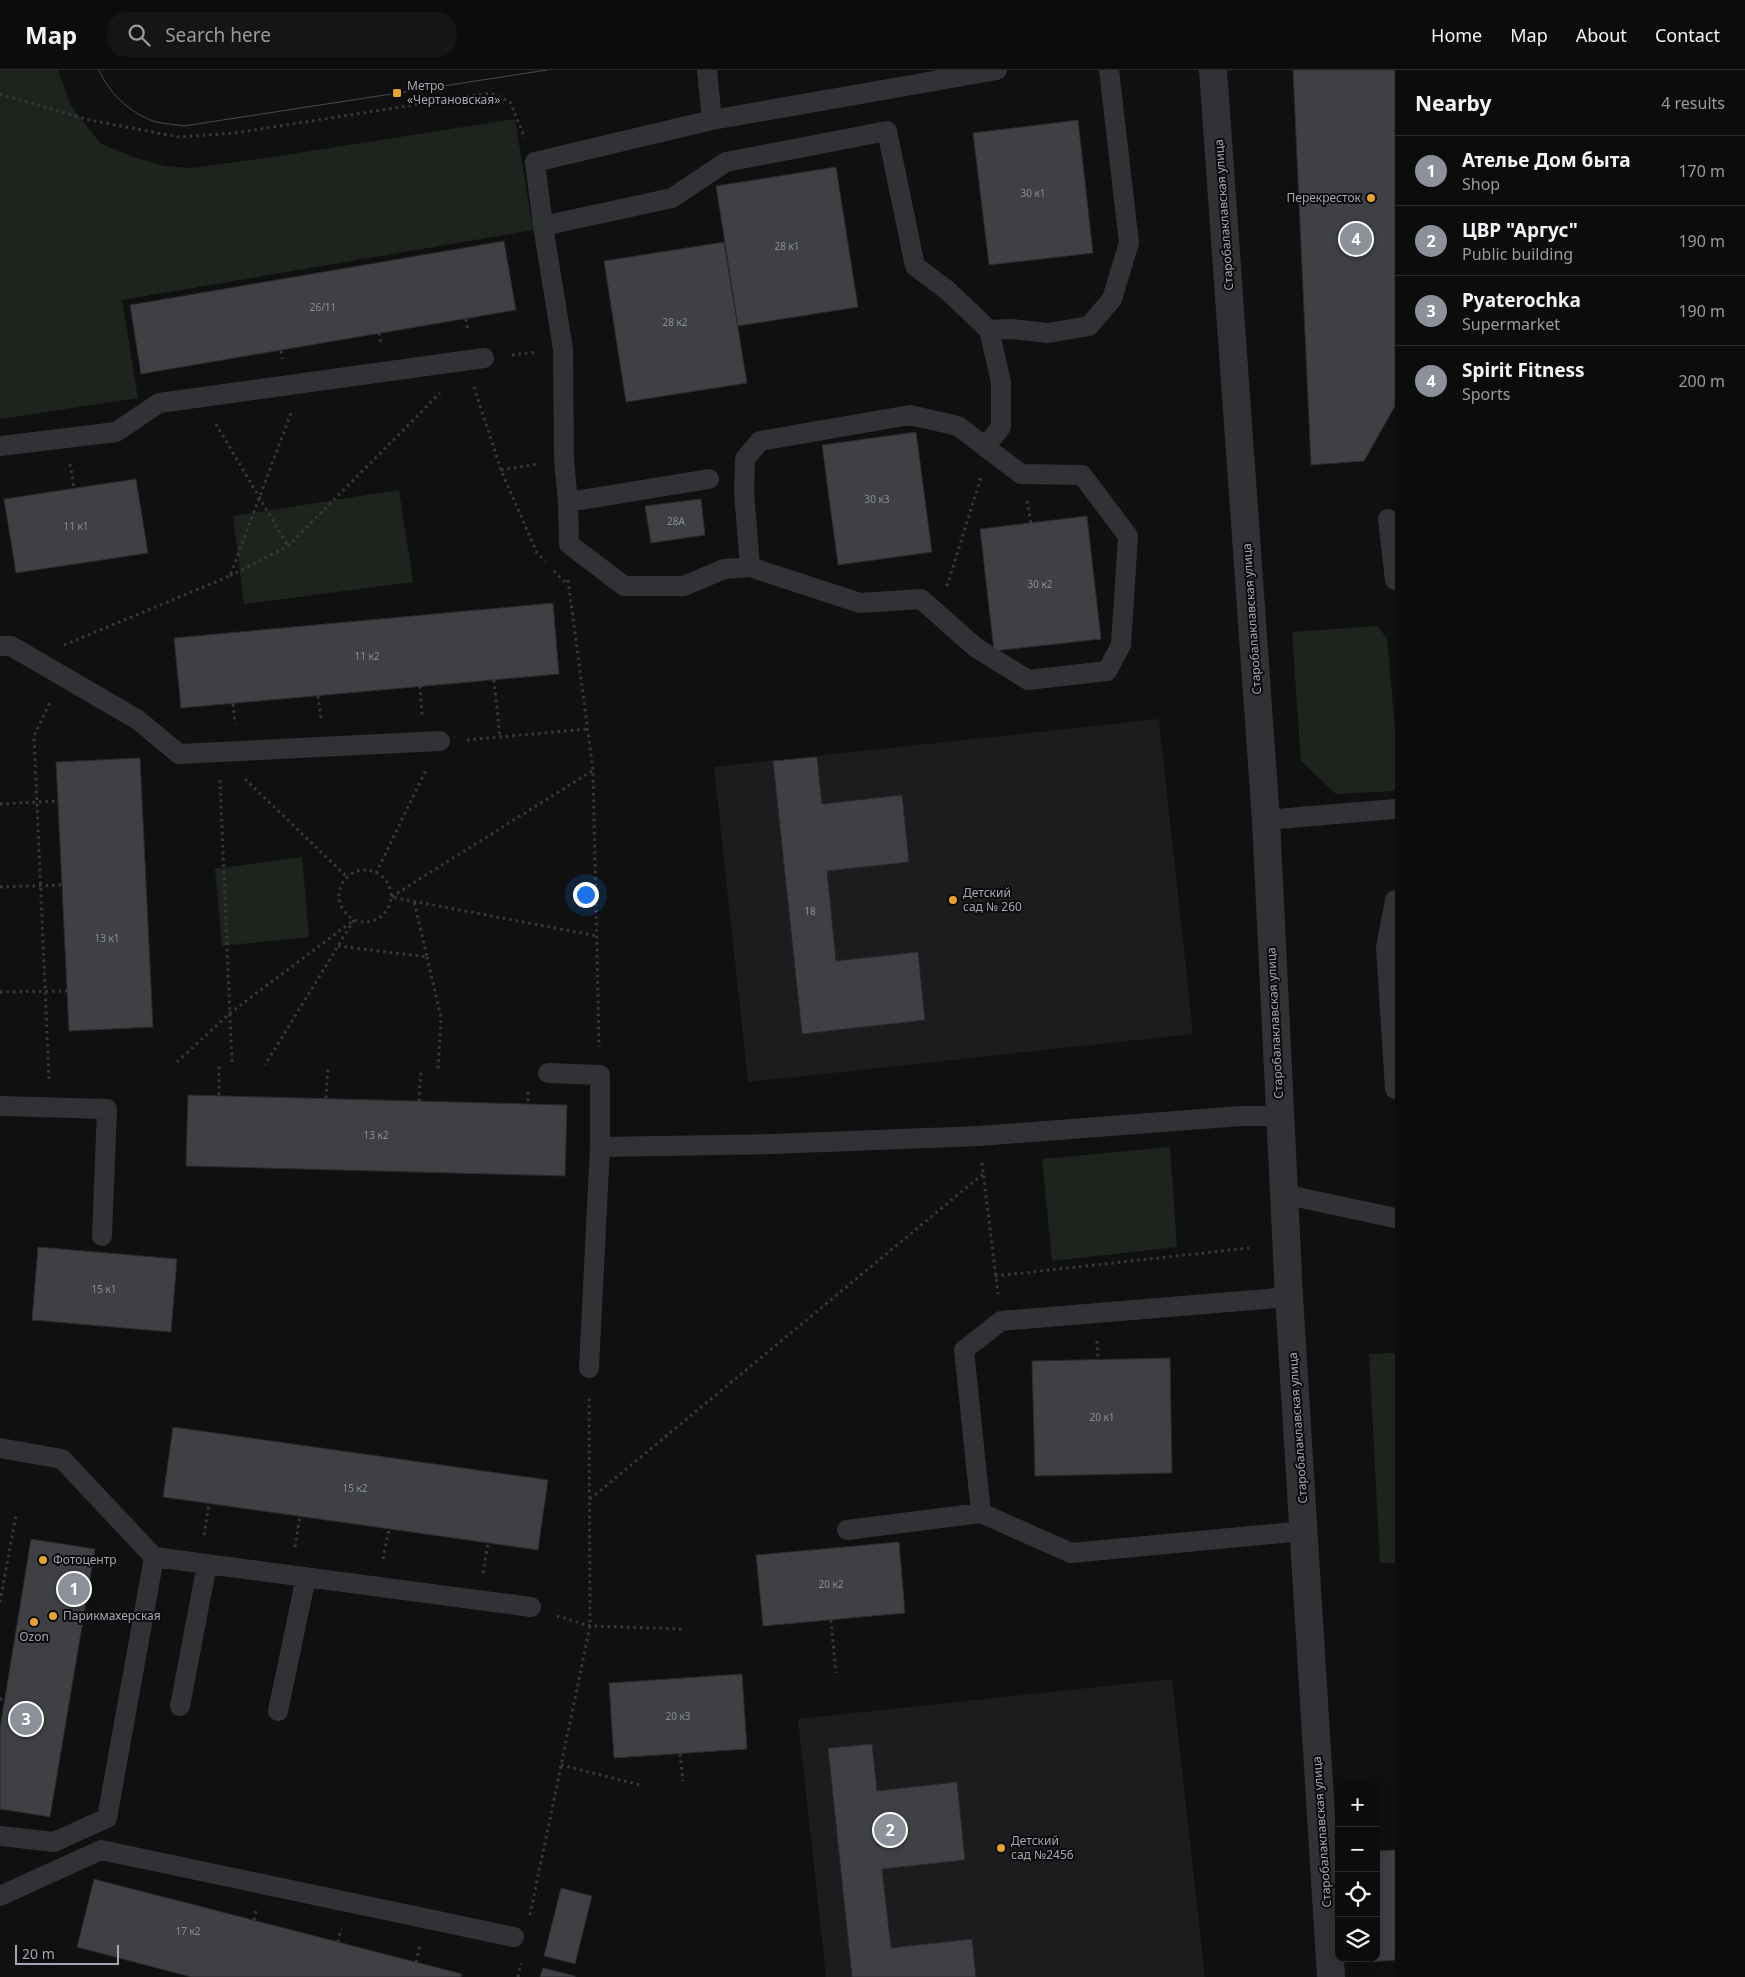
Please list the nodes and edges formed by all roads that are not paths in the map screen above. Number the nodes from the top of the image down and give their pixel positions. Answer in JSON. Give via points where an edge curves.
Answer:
{"nodes":[{"id":1,"x":707,"y":70,"type":"edge"},
{"id":2,"x":997,"y":70,"type":"edge"},
{"id":3,"x":1109,"y":70,"type":"edge"},
{"id":4,"x":1214,"y":70,"type":"edge"},
{"id":5,"x":712,"y":120,"type":"junction"},
{"id":6,"x":543,"y":226,"type":"junction"},
{"id":7,"x":989,"y":330,"type":"junction"},
{"id":8,"x":475,"y":359,"type":"road end"},
{"id":9,"x":0,"y":446,"type":"edge"},
{"id":10,"x":987,"y":448,"type":"junction"},
{"id":11,"x":709,"y":480,"type":"dead end"},
{"id":12,"x":568,"y":502,"type":"junction"},
{"id":13,"x":1388,"y":519,"type":"dead end"},
{"id":14,"x":750,"y":567,"type":"junction"},
{"id":15,"x":1395,"y":580,"type":"edge"},
{"id":16,"x":0,"y":646,"type":"edge"},
{"id":17,"x":440,"y":742,"type":"road end"},
{"id":18,"x":1395,"y":809,"type":"edge"},
{"id":19,"x":1266,"y":820,"type":"junction"},
{"id":20,"x":1395,"y":900,"type":"edge"},
{"id":21,"x":548,"y":1073,"type":"dead end"},
{"id":22,"x":1395,"y":1089,"type":"edge"},
{"id":23,"x":0,"y":1106,"type":"edge"},
{"id":24,"x":1280,"y":1116,"type":"junction"},
{"id":25,"x":600,"y":1147,"type":"junction"},
{"id":26,"x":1285,"y":1201,"type":"junction"},
{"id":27,"x":1395,"y":1218,"type":"edge"},
{"id":28,"x":102,"y":1236,"type":"dead end"},
{"id":29,"x":1289,"y":1297,"type":"junction"},
{"id":30,"x":589,"y":1368,"type":"road end"},
{"id":31,"x":0,"y":1448,"type":"edge"},
{"id":32,"x":981,"y":1513,"type":"junction"},
{"id":33,"x":847,"y":1530,"type":"dead end"},
{"id":34,"x":1304,"y":1531,"type":"junction"},
{"id":35,"x":154,"y":1557,"type":"junction"},
{"id":36,"x":207,"y":1564,"type":"junction"},
{"id":37,"x":306,"y":1577,"type":"junction"},
{"id":38,"x":531,"y":1607,"type":"road end"},
{"id":39,"x":180,"y":1706,"type":"dead end"},
{"id":40,"x":278,"y":1711,"type":"dead end"},
{"id":41,"x":0,"y":1836,"type":"edge"},
{"id":42,"x":0,"y":1896,"type":"edge"},
{"id":43,"x":522,"y":1930,"type":"road end"},
{"id":44,"x":1331,"y":1977,"type":"edge"}],
"edges":[{"from":1,"to":5,"type":"lane"},
{"from":2,"to":5,"type":"lane"},
{"from":3,"to":7,"type":"lane","via":[[1129,243],[1112,298],[1089,326],[1048,334],[1012,329]]},
{"from":4,"to":19,"type":"street","name":"Старобалаклавская улица"},
{"from":5,"to":6,"type":"lane","via":[[535,162]]},
{"from":6,"to":7,"type":"lane","via":[[672,198],[726,162],[887,131],[915,266]]},
{"from":6,"to":12,"type":"lane","via":[[563,348],[564,460]]},
{"from":7,"to":10,"type":"lane","via":[[1001,382],[1001,427]]},
{"from":8,"to":9,"type":"lane","via":[[159,403],[116,432]]},
{"from":10,"to":14,"type":"lane","via":[[958,426],[910,415],[760,441],[745,459],[744,492]]},
{"from":10,"to":14,"type":"lane","via":[[1021,474],[1082,475],[1128,536],[1121,645],[1107,671],[1028,680],[975,647],[921,599],[860,603]]},
{"from":11,"to":12,"type":"lane"},
{"from":12,"to":14,"type":"lane","via":[[569,544],[624,586],[684,586],[724,569]]},
{"from":13,"to":15,"type":"lane"},
{"from":16,"to":17,"type":"lane","via":[[10,646],[138,720],[179,754]]},
{"from":18,"to":19,"type":"lane"},
{"from":19,"to":24,"type":"street","name":"Старобалаклавская улица"},
{"from":20,"to":22,"type":"lane","via":[[1386,948]]},
{"from":21,"to":25,"type":"lane","via":[[600,1076]]},
{"from":23,"to":28,"type":"lane","via":[[107,1109]]},
{"from":24,"to":25,"type":"lane","via":[[1241,1116],[979,1136]]},
{"from":24,"to":26,"type":"street","name":"Старобалаклавская улица"},
{"from":25,"to":30,"type":"lane"},
{"from":26,"to":27,"type":"lane","via":[[1297,1197]]},
{"from":26,"to":29,"type":"street","name":"Старобалаклавская улица"},
{"from":29,"to":32,"type":"lane","via":[[1001,1321],[964,1350]]},
{"from":29,"to":34,"type":"street","name":"Старобалаклавская улица"},
{"from":31,"to":35,"type":"lane","via":[[62,1459]]},
{"from":32,"to":33,"type":"lane"},
{"from":32,"to":34,"type":"lane","via":[[1071,1554]]},
{"from":34,"to":44,"type":"street","name":"Старобалаклавская улица"},
{"from":35,"to":36,"type":"lane"},
{"from":35,"to":41,"type":"lane","via":[[107,1818],[54,1842]]},
{"from":36,"to":37,"type":"lane"},
{"from":36,"to":39,"type":"lane"},
{"from":37,"to":38,"type":"lane"},
{"from":37,"to":40,"type":"lane"},
{"from":42,"to":43,"type":"lane","via":[[102,1850]]}]}
